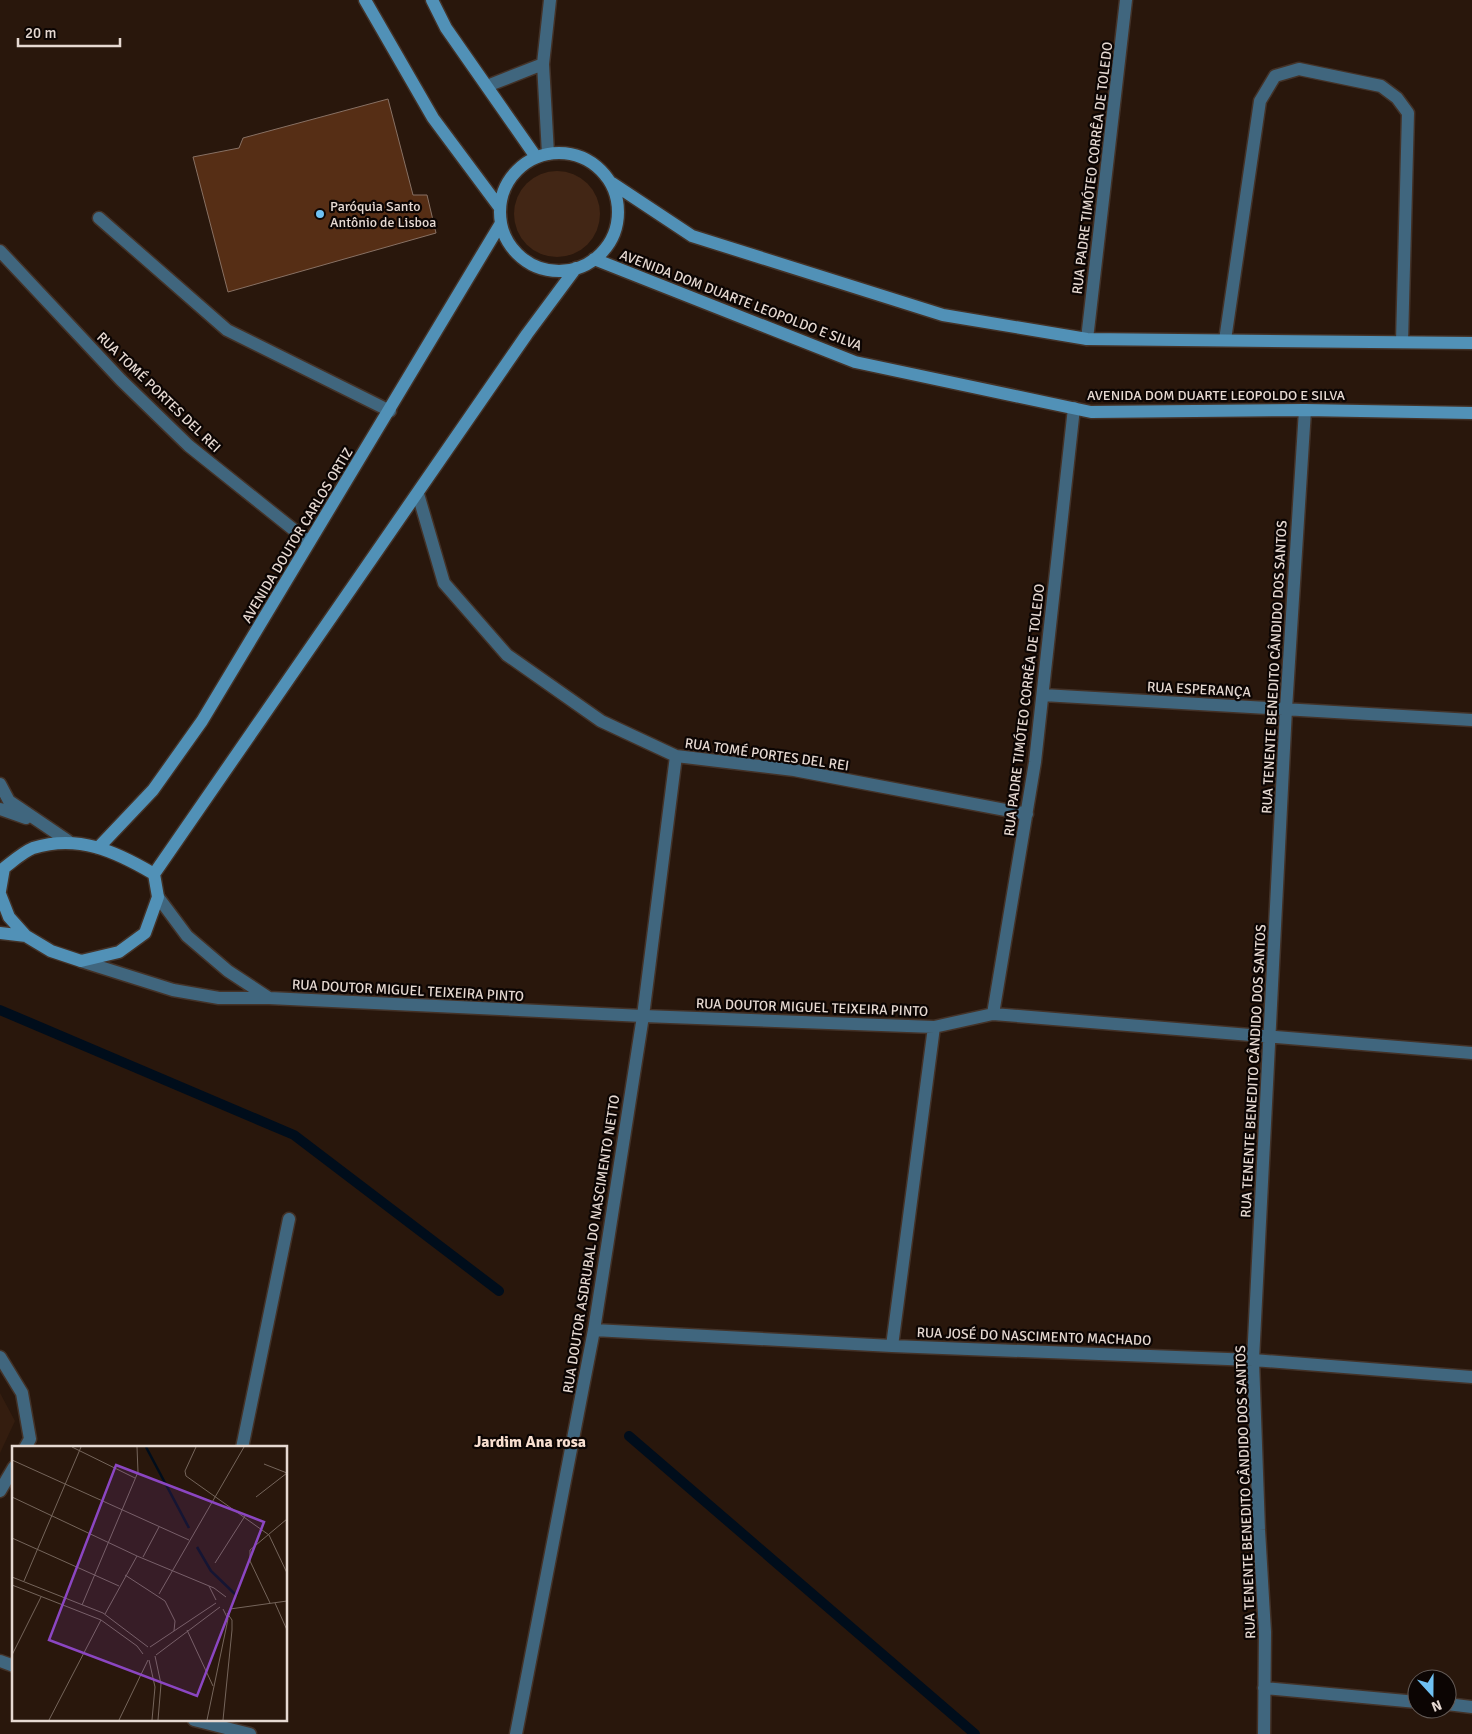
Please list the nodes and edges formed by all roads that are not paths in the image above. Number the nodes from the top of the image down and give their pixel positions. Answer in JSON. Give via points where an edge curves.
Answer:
{"nodes":[{"id":1,"x":365,"y":0,"type":"edge"},
{"id":2,"x":432,"y":0,"type":"edge"},
{"id":3,"x":550,"y":0,"type":"edge"},
{"id":4,"x":1126,"y":0,"type":"edge"},
{"id":5,"x":543,"y":64,"type":"junction"},
{"id":6,"x":487,"y":86,"type":"junction"},
{"id":7,"x":542,"y":155,"type":"junction"},
{"id":8,"x":612,"y":183,"type":"junction"},
{"id":9,"x":500,"y":208,"type":"junction"},
{"id":10,"x":99,"y":218,"type":"dead end"},
{"id":11,"x":501,"y":223,"type":"junction"},
{"id":12,"x":0,"y":252,"type":"edge"},
{"id":13,"x":594,"y":259,"type":"junction"},
{"id":14,"x":576,"y":268,"type":"junction"},
{"id":15,"x":1088,"y":339,"type":"junction"},
{"id":16,"x":1225,"y":340,"type":"junction"},
{"id":17,"x":1402,"y":342,"type":"junction"},
{"id":18,"x":1472,"y":342,"type":"edge"},
{"id":19,"x":1074,"y":408,"type":"junction"},
{"id":20,"x":1305,"y":410,"type":"junction"},
{"id":21,"x":390,"y":411,"type":"junction"},
{"id":22,"x":1472,"y":413,"type":"edge"},
{"id":23,"x":418,"y":494,"type":"junction"},
{"id":24,"x":309,"y":542,"type":"junction"},
{"id":25,"x":1043,"y":695,"type":"junction"},
{"id":26,"x":1286,"y":709,"type":"junction"},
{"id":27,"x":1472,"y":720,"type":"edge"},
{"id":28,"x":676,"y":756,"type":"junction"},
{"id":29,"x":0,"y":784,"type":"edge"},
{"id":30,"x":0,"y":809,"type":"edge"},
{"id":31,"x":1027,"y":814,"type":"junction"},
{"id":32,"x":36,"y":821,"type":"junction"},
{"id":33,"x":68,"y":841,"type":"junction"},
{"id":34,"x":98,"y":848,"type":"junction"},
{"id":35,"x":2,"y":869,"type":"edge"},
{"id":36,"x":154,"y":874,"type":"junction"},
{"id":37,"x":0,"y":892,"type":"edge"},
{"id":38,"x":158,"y":897,"type":"junction"},
{"id":39,"x":0,"y":932,"type":"edge"},
{"id":40,"x":26,"y":936,"type":"junction"},
{"id":41,"x":81,"y":961,"type":"junction"},
{"id":42,"x":269,"y":998,"type":"junction"},
{"id":43,"x":993,"y":1014,"type":"junction"},
{"id":44,"x":643,"y":1016,"type":"junction"},
{"id":45,"x":934,"y":1027,"type":"junction"},
{"id":46,"x":1269,"y":1037,"type":"junction"},
{"id":47,"x":1472,"y":1053,"type":"edge"},
{"id":48,"x":289,"y":1219,"type":"dead end"},
{"id":49,"x":594,"y":1330,"type":"junction"},
{"id":50,"x":892,"y":1346,"type":"junction"},
{"id":51,"x":0,"y":1356,"type":"edge"},
{"id":52,"x":1254,"y":1360,"type":"junction"},
{"id":53,"x":1472,"y":1377,"type":"edge"},
{"id":54,"x":26,"y":1446,"type":"edge"},
{"id":55,"x":242,"y":1446,"type":"edge"},
{"id":56,"x":12,"y":1470,"type":"edge"},
{"id":57,"x":0,"y":1491,"type":"edge"},
{"id":58,"x":0,"y":1661,"type":"edge"},
{"id":59,"x":12,"y":1665,"type":"edge"},
{"id":60,"x":1264,"y":1688,"type":"junction"},
{"id":61,"x":1407,"y":1701,"type":"edge"},
{"id":62,"x":1457,"y":1705,"type":"edge"},
{"id":63,"x":1472,"y":1707,"type":"edge"},
{"id":64,"x":202,"y":1722,"type":"edge"},
{"id":65,"x":250,"y":1734,"type":"edge"},
{"id":66,"x":516,"y":1734,"type":"edge"},
{"id":67,"x":1264,"y":1734,"type":"edge"}],
"edges":[{"from":1,"to":9,"type":"main road","via":[[433,118]]},
{"from":2,"to":6,"type":"main road","via":[[446,28]]},
{"from":3,"to":5,"type":"street"},
{"from":4,"to":15,"type":"street","name":"RUA PADRE TIMÓTEO CORRÊA DE TOLEDO"},
{"from":5,"to":6,"type":"street"},
{"from":5,"to":7,"type":"street"},
{"from":6,"to":7,"type":"main road"},
{"from":7,"to":8,"type":"main road","via":[[575,155],[590,161]]},
{"from":7,"to":9,"type":"main road","via":[[525,163],[509,181]]},
{"from":8,"to":13,"type":"main road","via":[[619,216],[606,248]]},
{"from":8,"to":15,"type":"main road","via":[[692,236],[943,315]]},
{"from":9,"to":11,"type":"main road"},
{"from":10,"to":21,"type":"street","via":[[227,330]]},
{"from":11,"to":14,"type":"main road","via":[[508,242],[520,256],[537,267],[556,271]]},
{"from":11,"to":21,"type":"main road","name":"AVENIDA DOUTOR CARLOS ORTIZ"},
{"from":12,"to":24,"type":"street","name":"RUA TOMÉ PORTES DEL REI","via":[[121,380],[189,446]]},
{"from":13,"to":14,"type":"main road"},
{"from":13,"to":19,"type":"main road","name":"AVENIDA DOM DUARTE LEOPOLDO E SILVA","via":[[855,362]]},
{"from":14,"to":23,"type":"main road"},
{"from":15,"to":16,"type":"main road"},
{"from":16,"to":17,"type":"main road"},
{"from":16,"to":17,"type":"street","via":[[1260,101],[1275,76],[1299,70],[1381,86],[1397,98],[1408,113]]},
{"from":17,"to":18,"type":"main road"},
{"from":19,"to":20,"type":"main road","name":"AVENIDA DOM DUARTE LEOPOLDO E SILVA","via":[[1091,412]]},
{"from":19,"to":25,"type":"street","name":"RUA PADRE TIMÓTEO CORRÊA DE TOLEDO"},
{"from":20,"to":22,"type":"main road","name":"AVENIDA DOM DUARTE LEOPOLDO E SILVA"},
{"from":20,"to":26,"type":"street","name":"RUA TENENTE BENEDITO CÂNDIDO DOS SANTOS"},
{"from":21,"to":24,"type":"main road","name":"AVENIDA DOUTOR CARLOS ORTIZ"},
{"from":23,"to":28,"type":"street","name":"RUA TOMÉ PORTES DEL REI","via":[[444,584],[507,654],[601,721]]},
{"from":23,"to":36,"type":"main road"},
{"from":24,"to":34,"type":"main road","name":"AVENIDA DOUTOR CARLOS ORTIZ","via":[[202,721],[153,790]]},
{"from":25,"to":26,"type":"street","name":"RUA ESPERANÇA"},
{"from":25,"to":31,"type":"street","name":"RUA PADRE TIMÓTEO CORRÊA DE TOLEDO"},
{"from":26,"to":27,"type":"street","name":"RUA ESPERANÇA"},
{"from":26,"to":46,"type":"street","name":"RUA TENENTE BENEDITO CÂNDIDO DOS SANTOS"},
{"from":28,"to":31,"type":"street","name":"RUA TOMÉ PORTES DEL REI","via":[[794,770]]},
{"from":28,"to":44,"type":"street","name":"RUA DOUTOR ASDRUBAL DO NASCIMENTO NETTO"},
{"from":29,"to":32,"type":"street","via":[[10,801]]},
{"from":30,"to":32,"type":"street"},
{"from":31,"to":43,"type":"street","name":"RUA PADRE TIMÓTEO CORRÊA DE TOLEDO"},
{"from":32,"to":33,"type":"street"},
{"from":33,"to":34,"type":"main road"},
{"from":33,"to":35,"type":"main road","via":[[31,849]]},
{"from":34,"to":36,"type":"main road","via":[[122,855]]},
{"from":35,"to":37,"type":"main road"},
{"from":36,"to":38,"type":"main road"},
{"from":37,"to":40,"type":"main road","via":[[9,917]]},
{"from":38,"to":41,"type":"main road","via":[[145,933],[119,952]]},
{"from":38,"to":42,"type":"street","via":[[187,936],[228,971]]},
{"from":39,"to":40,"type":"main road"},
{"from":40,"to":41,"type":"main road","via":[[51,951]]},
{"from":41,"to":42,"type":"street","name":"RUA DOUTOR MIGUEL TEIXEIRA PINTO","via":[[173,990],[219,998]]},
{"from":42,"to":44,"type":"street","name":"RUA DOUTOR MIGUEL TEIXEIRA PINTO"},
{"from":43,"to":45,"type":"street","name":"RUA DOUTOR MIGUEL TEIXEIRA PINTO"},
{"from":43,"to":46,"type":"street","name":"RUA DOUTOR MIGUEL TEIXEIRA PINTO"},
{"from":44,"to":45,"type":"street","name":"RUA DOUTOR MIGUEL TEIXEIRA PINTO"},
{"from":44,"to":49,"type":"street","name":"RUA DOUTOR ASDRUBAL DO NASCIMENTO NETTO"},
{"from":45,"to":50,"type":"street"},
{"from":46,"to":47,"type":"street","name":"RUA DOUTOR MIGUEL TEIXEIRA PINTO"},
{"from":46,"to":52,"type":"street","name":"RUA TENENTE BENEDITO CÂNDIDO DOS SANTOS"},
{"from":48,"to":55,"type":"street"},
{"from":49,"to":50,"type":"street","name":"RUA JOSÉ DO NASCIMENTO MACHADO"},
{"from":49,"to":66,"type":"street","name":"RUA DOUTOR ASDRUBAL DO NASCIMENTO NETTO"},
{"from":50,"to":52,"type":"street","name":"RUA JOSÉ DO NASCIMENTO MACHADO"},
{"from":51,"to":54,"type":"street","via":[[22,1393],[30,1439]]},
{"from":52,"to":53,"type":"street","name":"RUA JOSÉ DO NASCIMENTO MACHADO"},
{"from":52,"to":60,"type":"street","name":"RUA TENENTE BENEDITO CÂNDIDO DOS SANTOS","via":[[1258,1530],[1265,1632]]},
{"from":56,"to":57,"type":"street"},
{"from":58,"to":59,"type":"street"},
{"from":60,"to":61,"type":"street"},
{"from":60,"to":67,"type":"street","name":"RUA TENENTE BENEDITO CÂNDIDO DOS SANTOS"},
{"from":62,"to":63,"type":"street"},
{"from":64,"to":65,"type":"street"}]}
